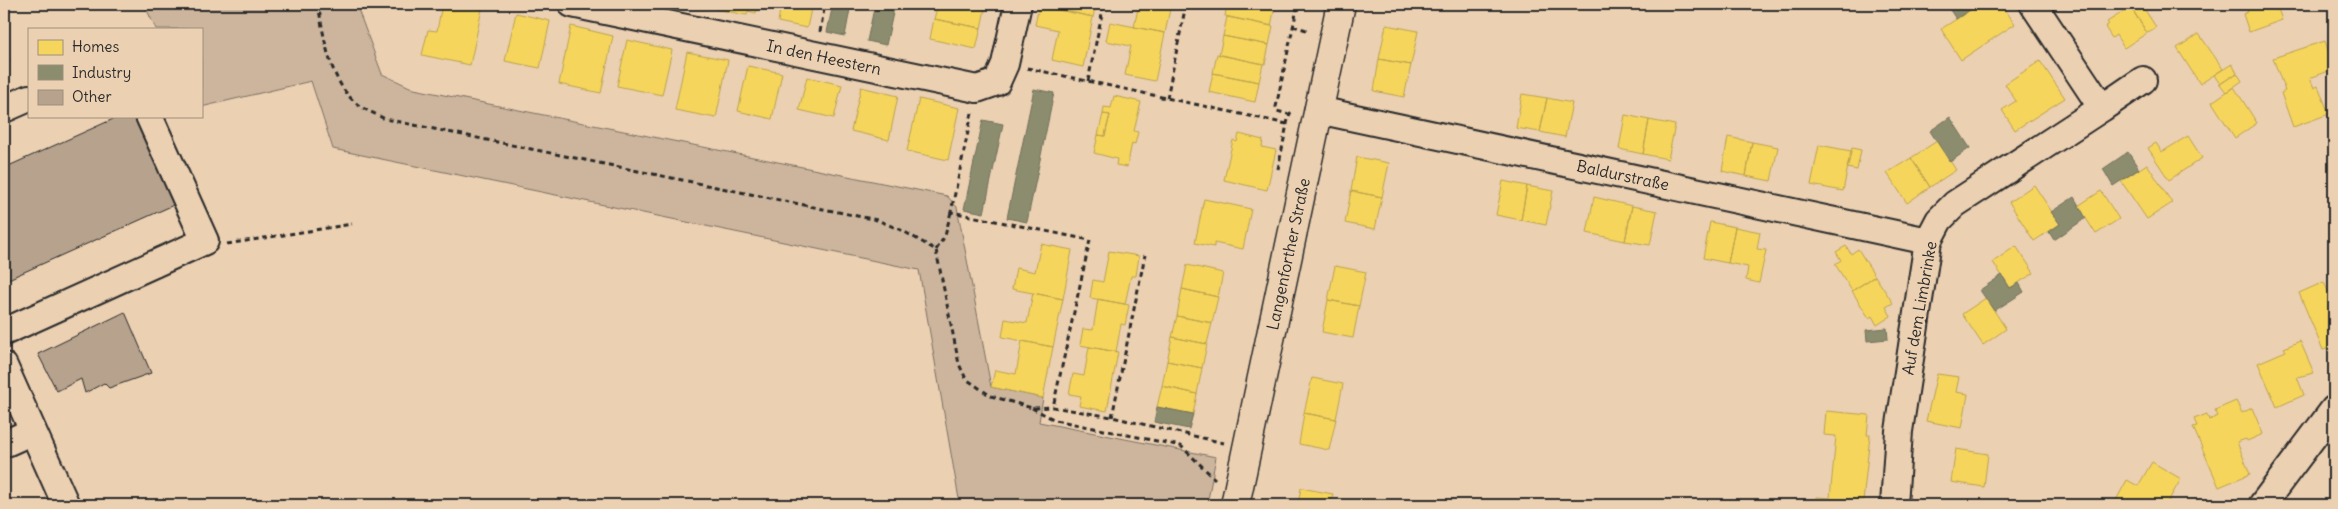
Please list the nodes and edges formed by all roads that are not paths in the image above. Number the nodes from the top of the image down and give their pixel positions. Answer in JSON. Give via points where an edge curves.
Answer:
{"nodes":[{"id":1,"x":572,"y":4,"type":"edge"},
{"id":2,"x":1018,"y":4,"type":"edge"},
{"id":3,"x":1341,"y":4,"type":"edge"},
{"id":4,"x":2033,"y":4,"type":"edge"},
{"id":5,"x":2143,"y":80,"type":"dead end"},
{"id":6,"x":28,"y":98,"type":"edge"},
{"id":7,"x":2102,"y":108,"type":"junction"},
{"id":8,"x":4,"y":109,"type":"edge"},
{"id":9,"x":1318,"y":110,"type":"junction"},
{"id":10,"x":150,"y":118,"type":"edge"},
{"id":11,"x":1928,"y":241,"type":"junction"},
{"id":12,"x":4,"y":332,"type":"edge"},
{"id":13,"x":4,"y":366,"type":"edge"},
{"id":14,"x":2334,"y":409,"type":"edge"},
{"id":15,"x":33,"y":432,"type":"junction"},
{"id":16,"x":4,"y":444,"type":"edge"},
{"id":17,"x":66,"y":505,"type":"edge"},
{"id":18,"x":1235,"y":505,"type":"edge"},
{"id":19,"x":1894,"y":505,"type":"edge"},
{"id":20,"x":2262,"y":505,"type":"edge"}],
"edges":[{"from":1,"to":2,"type":"street","name":"In den Heestern","via":[[977,89],[997,82],[1005,64]]},
{"from":3,"to":9,"type":"main road","name":"Langenforther Straße"},
{"from":4,"to":7,"type":"street"},
{"from":5,"to":7,"type":"street","name":"Auf dem Limbrinke"},
{"from":6,"to":8,"type":"street"},
{"from":7,"to":11,"type":"street","name":"Auf dem Limbrinke","via":[[1955,204],[1939,220]]},
{"from":9,"to":11,"type":"street","name":"Baldurstraße"},
{"from":9,"to":18,"type":"main road","name":"Langenforther Straße"},
{"from":10,"to":12,"type":"street","via":[[205,240]]},
{"from":11,"to":19,"type":"street","name":"Auf dem Limbrinke","via":[[1899,431]]},
{"from":13,"to":15,"type":"street"},
{"from":14,"to":20,"type":"street"},
{"from":15,"to":16,"type":"street"},
{"from":15,"to":17,"type":"street"}]}
